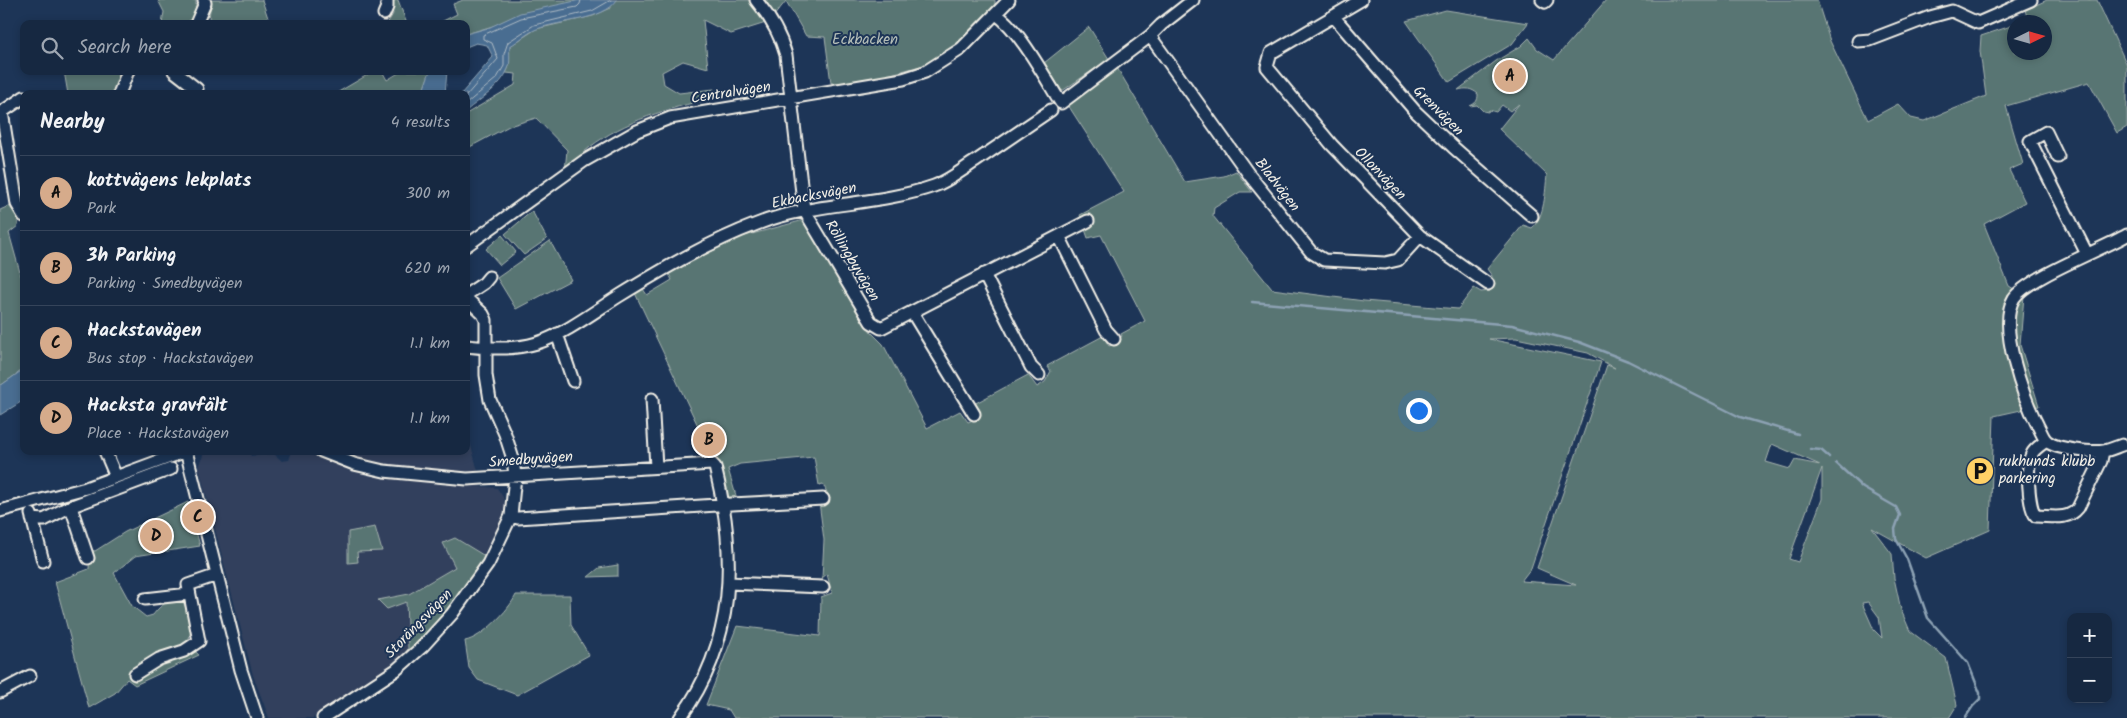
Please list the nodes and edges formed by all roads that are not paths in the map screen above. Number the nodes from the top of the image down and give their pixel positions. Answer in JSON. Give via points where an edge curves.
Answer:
{"nodes":[{"id":1,"x":204,"y":0,"type":"edge"},
{"id":2,"x":387,"y":0,"type":"edge"},
{"id":3,"x":756,"y":0,"type":"edge"},
{"id":4,"x":1008,"y":0,"type":"edge"},
{"id":5,"x":1193,"y":0,"type":"edge"},
{"id":6,"x":1361,"y":0,"type":"edge"},
{"id":7,"x":1542,"y":0,"type":"edge"},
{"id":8,"x":1547,"y":0,"type":"edge"},
{"id":9,"x":2031,"y":0,"type":"edge"},
{"id":10,"x":384,"y":14,"type":"dead end"},
{"id":11,"x":996,"y":14,"type":"junction"},
{"id":12,"x":1334,"y":17,"type":"junction"},
{"id":13,"x":198,"y":20,"type":"edge"},
{"id":14,"x":1150,"y":36,"type":"junction"},
{"id":15,"x":1858,"y":41,"type":"dead end"},
{"id":16,"x":126,"y":75,"type":"edge"},
{"id":17,"x":179,"y":75,"type":"edge"},
{"id":18,"x":121,"y":90,"type":"edge"},
{"id":19,"x":197,"y":90,"type":"dead end"},
{"id":20,"x":793,"y":99,"type":"junction"},
{"id":21,"x":20,"y":100,"type":"edge"},
{"id":22,"x":1051,"y":110,"type":"dead end"},
{"id":23,"x":2058,"y":157,"type":"dead end"},
{"id":24,"x":20,"y":209,"type":"edge"},
{"id":25,"x":804,"y":210,"type":"junction"},
{"id":26,"x":1532,"y":216,"type":"dead end"},
{"id":27,"x":1088,"y":221,"type":"dead end"},
{"id":28,"x":2127,"y":235,"type":"edge"},
{"id":29,"x":1059,"y":236,"type":"junction"},
{"id":30,"x":1420,"y":236,"type":"junction"},
{"id":31,"x":470,"y":243,"type":"edge"},
{"id":32,"x":2087,"y":254,"type":"junction"},
{"id":33,"x":984,"y":274,"type":"junction"},
{"id":34,"x":489,"y":277,"type":"dead end"},
{"id":35,"x":1488,"y":284,"type":"dead end"},
{"id":36,"x":470,"y":294,"type":"edge"},
{"id":37,"x":470,"y":301,"type":"edge"},
{"id":38,"x":912,"y":312,"type":"junction"},
{"id":39,"x":557,"y":334,"type":"junction"},
{"id":40,"x":1114,"y":339,"type":"dead end"},
{"id":41,"x":470,"y":347,"type":"edge"},
{"id":42,"x":487,"y":349,"type":"junction"},
{"id":43,"x":1039,"y":375,"type":"dead end"},
{"id":44,"x":573,"y":381,"type":"dead end"},
{"id":45,"x":652,"y":399,"type":"dead end"},
{"id":46,"x":974,"y":414,"type":"dead end"},
{"id":47,"x":2046,"y":441,"type":"junction"},
{"id":48,"x":2122,"y":445,"type":"dead end"},
{"id":49,"x":2103,"y":451,"type":"junction"},
{"id":50,"x":106,"y":455,"type":"edge"},
{"id":51,"x":175,"y":455,"type":"edge"},
{"id":52,"x":187,"y":455,"type":"edge"},
{"id":53,"x":331,"y":455,"type":"edge"},
{"id":54,"x":656,"y":466,"type":"junction"},
{"id":55,"x":171,"y":469,"type":"dead end"},
{"id":56,"x":515,"y":476,"type":"junction"},
{"id":57,"x":116,"y":477,"type":"junction"},
{"id":58,"x":823,"y":500,"type":"dead end"},
{"id":59,"x":724,"y":504,"type":"junction"},
{"id":60,"x":28,"y":505,"type":"junction"},
{"id":61,"x":71,"y":507,"type":"junction"},
{"id":62,"x":0,"y":511,"type":"edge"},
{"id":63,"x":511,"y":516,"type":"junction"},
{"id":64,"x":32,"y":519,"type":"junction"},
{"id":65,"x":88,"y":558,"type":"dead end"},
{"id":66,"x":43,"y":561,"type":"dead end"},
{"id":67,"x":217,"y":575,"type":"junction"},
{"id":68,"x":729,"y":583,"type":"junction"},
{"id":69,"x":823,"y":587,"type":"dead end"},
{"id":70,"x":189,"y":594,"type":"junction"},
{"id":71,"x":145,"y":600,"type":"dead end"},
{"id":72,"x":135,"y":674,"type":"dead end"},
{"id":73,"x":30,"y":676,"type":"dead end"},
{"id":74,"x":0,"y":692,"type":"edge"},
{"id":75,"x":257,"y":718,"type":"edge"},
{"id":76,"x":322,"y":718,"type":"edge"},
{"id":77,"x":680,"y":718,"type":"edge"}],
"edges":[{"from":1,"to":13,"type":"street"},
{"from":2,"to":10,"type":"street"},
{"from":3,"to":20,"type":"street","name":"Röllingbyvägen","via":[[771,18],[783,42]]},
{"from":4,"to":11,"type":"street","name":"Centralvägen"},
{"from":5,"to":14,"type":"street"},
{"from":6,"to":12,"type":"street"},
{"from":7,"to":8,"type":"street"},
{"from":9,"to":15,"type":"street","via":[[1978,23],[1952,11],[1877,38]]},
{"from":11,"to":14,"type":"street","via":[[1026,48],[1061,103]]},
{"from":11,"to":20,"type":"street","name":"Centralvägen","via":[[961,49],[925,72]]},
{"from":12,"to":26,"type":"street","name":"Grenvägen","via":[[1416,111]]},
{"from":12,"to":30,"type":"street","name":"Ollonvägen","via":[[1271,53],[1267,67],[1332,145]]},
{"from":14,"to":30,"type":"street","name":"Bladvägen","via":[[1250,176],[1311,252],[1324,260],[1385,263],[1398,260]]},
{"from":16,"to":18,"type":"street"},
{"from":17,"to":19,"type":"street"},
{"from":20,"to":25,"type":"street","name":"Röllingbyvägen"},
{"from":20,"to":31,"type":"street","name":"Centralvägen","via":[[670,118],[637,131],[584,161]]},
{"from":21,"to":24,"type":"street","via":[[2,112]]},
{"from":22,"to":25,"type":"street","name":"Ekbacksvägen","via":[[936,186],[856,204]]},
{"from":23,"to":32,"type":"street","via":[[2046,132],[2030,140]]},
{"from":25,"to":38,"type":"street","name":"Röllingbyvägen","via":[[871,322],[881,328]]},
{"from":25,"to":39,"type":"street","name":"Ekbacksvägen","via":[[726,236],[641,282]]},
{"from":27,"to":29,"type":"street","name":"Röllingbyvägen"},
{"from":28,"to":32,"type":"street"},
{"from":29,"to":33,"type":"street","name":"Röllingbyvägen"},
{"from":29,"to":40,"type":"street","via":[[1106,330]]},
{"from":30,"to":35,"type":"street","name":"Ollonvägen"},
{"from":32,"to":47,"type":"street","via":[[2020,290],[2010,307],[2015,367],[2031,413]]},
{"from":33,"to":38,"type":"street","name":"Röllingbyvägen"},
{"from":33,"to":43,"type":"street","via":[[1031,367]]},
{"from":34,"to":36,"type":"street"},
{"from":37,"to":42,"type":"street","via":[[486,320]]},
{"from":38,"to":46,"type":"street"},
{"from":39,"to":42,"type":"street","name":"Ekbacksvägen","via":[[516,348]]},
{"from":39,"to":44,"type":"street"},
{"from":41,"to":42,"type":"street","name":"Ekbacksvägen"},
{"from":42,"to":56,"type":"street","name":"Storängsvägen","via":[[486,375],[490,400],[505,434]]},
{"from":45,"to":54,"type":"street"},
{"from":47,"to":49,"type":"street","via":[[2054,446]]},
{"from":47,"to":49,"type":"street","via":[[2032,453],[2029,462],[2030,506],[2036,516],[2068,517],[2074,514]]},
{"from":48,"to":49,"type":"street"},
{"from":50,"to":57,"type":"street"},
{"from":51,"to":57,"type":"street"},
{"from":52,"to":67,"type":"street"},
{"from":53,"to":56,"type":"street","name":"Smedbyvägen","via":[[354,464],[416,475],[467,479]]},
{"from":54,"to":56,"type":"street","name":"Smedbyvägen"},
{"from":54,"to":59,"type":"street","name":"Smedbyvägen","via":[[712,464]]},
{"from":55,"to":61,"type":"street"},
{"from":56,"to":63,"type":"street","name":"Storängsvägen"},
{"from":57,"to":60,"type":"street"},
{"from":58,"to":59,"type":"street"},
{"from":59,"to":63,"type":"street"},
{"from":59,"to":68,"type":"street"},
{"from":60,"to":62,"type":"street"},
{"from":60,"to":64,"type":"street"},
{"from":61,"to":64,"type":"street","via":[[44,520]]},
{"from":61,"to":65,"type":"street"},
{"from":63,"to":76,"type":"street","name":"Storängsvägen","via":[[488,564],[452,614],[422,647],[396,670]]},
{"from":64,"to":66,"type":"street"},
{"from":67,"to":70,"type":"street","via":[[188,585]]},
{"from":67,"to":75,"type":"street"},
{"from":68,"to":69,"type":"street"},
{"from":68,"to":77,"type":"street","via":[[721,631],[711,663],[695,698]]},
{"from":70,"to":71,"type":"street"},
{"from":70,"to":72,"type":"street","via":[[199,641]]},
{"from":73,"to":74,"type":"street"}]}
